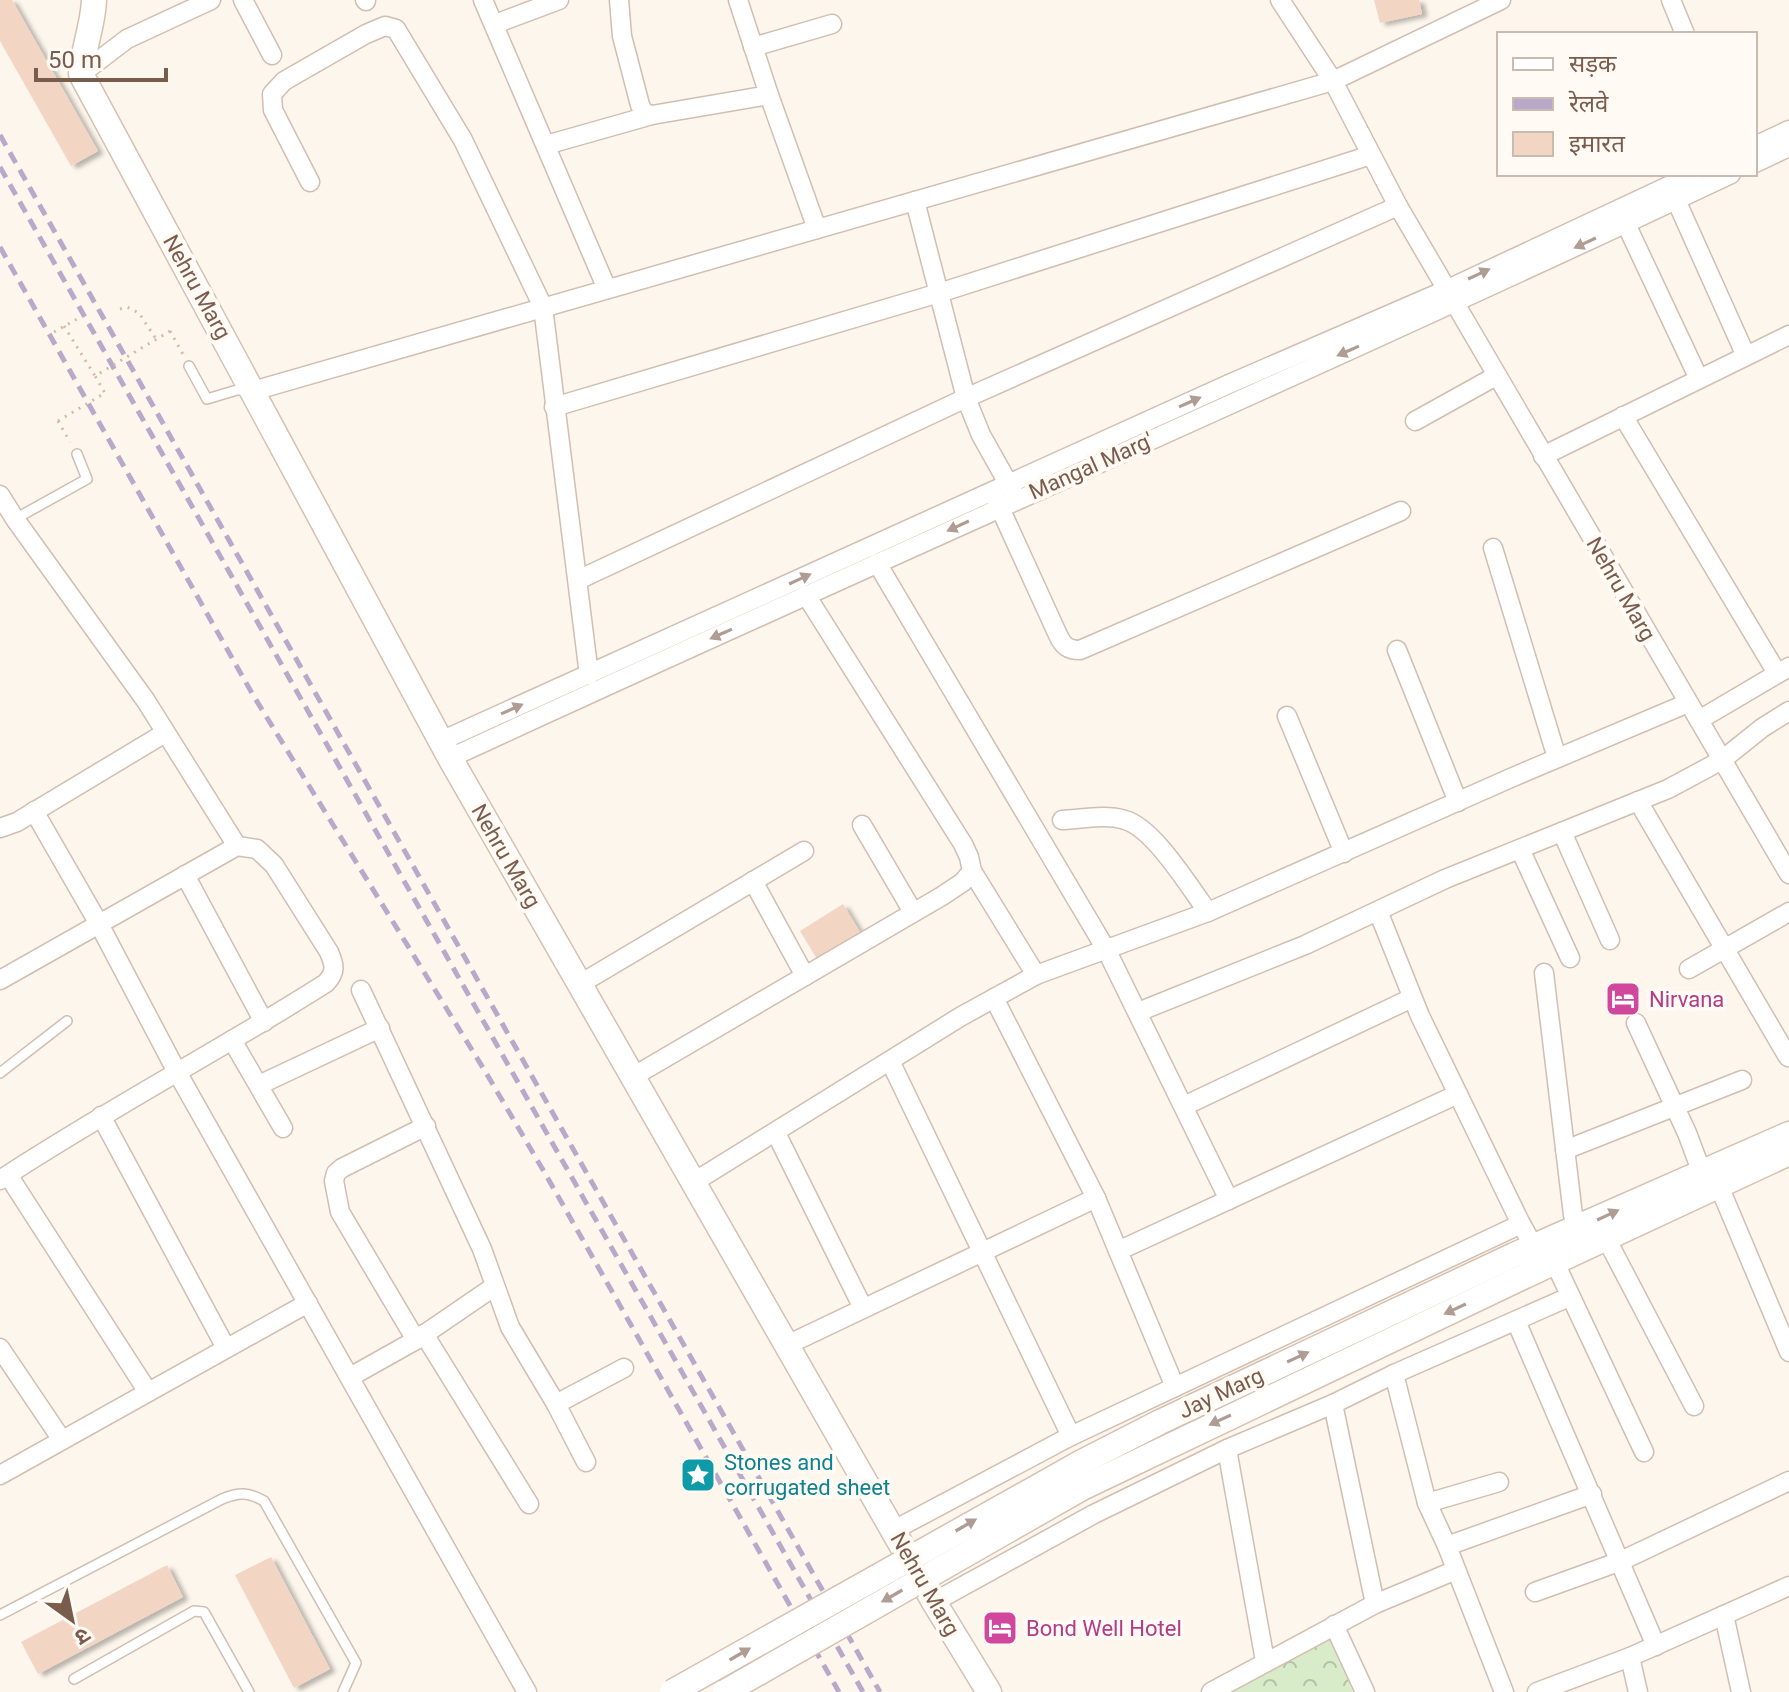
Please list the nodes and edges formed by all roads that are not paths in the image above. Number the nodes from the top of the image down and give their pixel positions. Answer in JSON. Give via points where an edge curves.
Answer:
{"nodes":[{"id":1,"x":94,"y":0,"type":"edge"},
{"id":2,"x":211,"y":0,"type":"edge"},
{"id":3,"x":243,"y":0,"type":"edge"},
{"id":4,"x":483,"y":0,"type":"edge"},
{"id":5,"x":559,"y":0,"type":"edge"},
{"id":6,"x":619,"y":0,"type":"edge"},
{"id":7,"x":738,"y":0,"type":"edge"},
{"id":8,"x":1280,"y":0,"type":"edge"},
{"id":9,"x":1501,"y":0,"type":"edge"},
{"id":10,"x":1671,"y":0,"type":"edge"},
{"id":11,"x":1467,"y":8,"type":"edge"},
{"id":12,"x":495,"y":24,"type":"junction"},
{"id":13,"x":832,"y":24,"type":"dead end"},
{"id":14,"x":1684,"y":32,"type":"edge"},
{"id":15,"x":753,"y":47,"type":"junction"},
{"id":16,"x":272,"y":55,"type":"dead end"},
{"id":17,"x":81,"y":74,"type":"junction"},
{"id":18,"x":1333,"y":81,"type":"junction"},
{"id":19,"x":769,"y":95,"type":"junction"},
{"id":20,"x":652,"y":115,"type":"junction"},
{"id":21,"x":1789,"y":130,"type":"edge"},
{"id":22,"x":546,"y":145,"type":"junction"},
{"id":23,"x":1757,"y":145,"type":"edge"},
{"id":24,"x":1789,"y":147,"type":"edge"},
{"id":25,"x":1371,"y":155,"type":"junction"},
{"id":26,"x":1757,"y":162,"type":"edge"},
{"id":27,"x":1690,"y":176,"type":"edge"},
{"id":28,"x":1727,"y":176,"type":"edge"},
{"id":29,"x":310,"y":182,"type":"dead end"},
{"id":30,"x":1676,"y":200,"type":"junction"},
{"id":31,"x":915,"y":201,"type":"junction"},
{"id":32,"x":1398,"y":206,"type":"junction"},
{"id":33,"x":1626,"y":224,"type":"junction"},
{"id":34,"x":817,"y":229,"type":"junction"},
{"id":35,"x":607,"y":289,"type":"junction"},
{"id":36,"x":939,"y":293,"type":"junction"},
{"id":37,"x":1450,"y":297,"type":"junction"},
{"id":38,"x":543,"y":307,"type":"junction"},
{"id":39,"x":1789,"y":335,"type":"edge"},
{"id":40,"x":1746,"y":356,"type":"junction"},
{"id":41,"x":189,"y":366,"type":"road end"},
{"id":42,"x":1496,"y":376,"type":"junction"},
{"id":43,"x":1699,"y":379,"type":"junction"},
{"id":44,"x":253,"y":391,"type":"junction"},
{"id":45,"x":966,"y":398,"type":"junction"},
{"id":46,"x":554,"y":407,"type":"junction"},
{"id":47,"x":1623,"y":416,"type":"junction"},
{"id":48,"x":1415,"y":421,"type":"dead end"},
{"id":49,"x":77,"y":454,"type":"road end"},
{"id":50,"x":1543,"y":456,"type":"junction"},
{"id":51,"x":0,"y":495,"type":"edge"},
{"id":52,"x":1004,"y":495,"type":"junction"},
{"id":53,"x":1401,"y":511,"type":"dead end"},
{"id":54,"x":15,"y":519,"type":"junction"},
{"id":55,"x":1493,"y":548,"type":"dead end"},
{"id":56,"x":877,"y":563,"type":"junction"},
{"id":57,"x":578,"y":580,"type":"junction"},
{"id":58,"x":806,"y":595,"type":"junction"},
{"id":59,"x":1397,"y":650,"type":"dead end"},
{"id":60,"x":1783,"y":670,"type":"edge"},
{"id":61,"x":589,"y":675,"type":"junction"},
{"id":62,"x":1688,"y":703,"type":"junction"},
{"id":63,"x":1789,"y":711,"type":"edge"},
{"id":64,"x":1287,"y":716,"type":"dead end"},
{"id":65,"x":1699,"y":720,"type":"junction"},
{"id":66,"x":165,"y":733,"type":"junction"},
{"id":67,"x":445,"y":749,"type":"junction"},
{"id":68,"x":1557,"y":758,"type":"junction"},
{"id":69,"x":1722,"y":760,"type":"junction"},
{"id":70,"x":1638,"y":801,"type":"junction"},
{"id":71,"x":1458,"y":802,"type":"junction"},
{"id":72,"x":34,"y":811,"type":"junction"},
{"id":73,"x":1062,"y":820,"type":"dead end"},
{"id":74,"x":862,"y":825,"type":"dead end"},
{"id":75,"x":0,"y":828,"type":"edge"},
{"id":76,"x":1562,"y":832,"type":"junction"},
{"id":77,"x":237,"y":846,"type":"junction"},
{"id":78,"x":1520,"y":849,"type":"junction"},
{"id":79,"x":804,"y":851,"type":"dead end"},
{"id":80,"x":1344,"y":853,"type":"junction"},
{"id":81,"x":972,"y":871,"type":"junction"},
{"id":82,"x":1789,"y":874,"type":"edge"},
{"id":83,"x":185,"y":875,"type":"junction"},
{"id":84,"x":753,"y":881,"type":"junction"},
{"id":85,"x":1378,"y":911,"type":"junction"},
{"id":86,"x":913,"y":912,"type":"junction"},
{"id":87,"x":1208,"y":912,"type":"junction"},
{"id":88,"x":1789,"y":912,"type":"edge"},
{"id":89,"x":99,"y":924,"type":"junction"},
{"id":90,"x":1610,"y":940,"type":"dead end"},
{"id":91,"x":1725,"y":949,"type":"junction"},
{"id":92,"x":1107,"y":951,"type":"junction"},
{"id":93,"x":1570,"y":958,"type":"dead end"},
{"id":94,"x":1689,"y":969,"type":"dead end"},
{"id":95,"x":1544,"y":973,"type":"dead end"},
{"id":96,"x":1036,"y":975,"type":"junction"},
{"id":97,"x":805,"y":976,"type":"junction"},
{"id":98,"x":0,"y":980,"type":"edge"},
{"id":99,"x":580,"y":984,"type":"junction"},
{"id":100,"x":361,"y":990,"type":"dead end"},
{"id":101,"x":994,"y":998,"type":"junction"},
{"id":102,"x":1412,"y":998,"type":"junction"},
{"id":103,"x":1138,"y":1012,"type":"junction"},
{"id":104,"x":67,"y":1021,"type":"dead end"},
{"id":105,"x":264,"y":1022,"type":"junction"},
{"id":106,"x":1636,"y":1023,"type":"dead end"},
{"id":107,"x":380,"y":1028,"type":"junction"},
{"id":108,"x":232,"y":1040,"type":"junction"},
{"id":109,"x":1788,"y":1057,"type":"edge"},
{"id":110,"x":890,"y":1061,"type":"junction"},
{"id":111,"x":177,"y":1072,"type":"junction"},
{"id":112,"x":0,"y":1073,"type":"edge"},
{"id":113,"x":634,"y":1076,"type":"junction"},
{"id":114,"x":1742,"y":1080,"type":"dead end"},
{"id":115,"x":259,"y":1085,"type":"junction"},
{"id":116,"x":1458,"y":1094,"type":"junction"},
{"id":117,"x":1675,"y":1105,"type":"junction"},
{"id":118,"x":1184,"y":1106,"type":"junction"},
{"id":119,"x":101,"y":1116,"type":"junction"},
{"id":120,"x":426,"y":1126,"type":"junction"},
{"id":121,"x":283,"y":1128,"type":"dead end"},
{"id":122,"x":776,"y":1133,"type":"junction"},
{"id":123,"x":1789,"y":1134,"type":"edge"},
{"id":124,"x":1565,"y":1150,"type":"junction"},
{"id":125,"x":1789,"y":1153,"type":"edge"},
{"id":126,"x":4,"y":1178,"type":"edge"},
{"id":127,"x":1710,"y":1179,"type":"junction"},
{"id":128,"x":694,"y":1182,"type":"junction"},
{"id":129,"x":1096,"y":1198,"type":"junction"},
{"id":130,"x":1229,"y":1200,"type":"junction"},
{"id":131,"x":1521,"y":1224,"type":"junction"},
{"id":132,"x":1578,"y":1229,"type":"junction"},
{"id":133,"x":1606,"y":1238,"type":"junction"},
{"id":134,"x":1118,"y":1251,"type":"junction"},
{"id":135,"x":983,"y":1252,"type":"junction"},
{"id":136,"x":1524,"y":1259,"type":"junction"},
{"id":137,"x":1555,"y":1263,"type":"junction"},
{"id":138,"x":495,"y":1286,"type":"junction"},
{"id":139,"x":1569,"y":1297,"type":"junction"},
{"id":140,"x":308,"y":1303,"type":"junction"},
{"id":141,"x":863,"y":1308,"type":"junction"},
{"id":142,"x":1516,"y":1321,"type":"junction"},
{"id":143,"x":420,"y":1337,"type":"junction"},
{"id":144,"x":787,"y":1345,"type":"junction"},
{"id":145,"x":0,"y":1348,"type":"edge"},
{"id":146,"x":226,"y":1348,"type":"junction"},
{"id":147,"x":1789,"y":1352,"type":"edge"},
{"id":148,"x":624,"y":1368,"type":"dead end"},
{"id":149,"x":1394,"y":1374,"type":"junction"},
{"id":150,"x":350,"y":1377,"type":"junction"},
{"id":151,"x":1175,"y":1387,"type":"junction"},
{"id":152,"x":148,"y":1392,"type":"junction"},
{"id":153,"x":556,"y":1404,"type":"junction"},
{"id":154,"x":1333,"y":1404,"type":"junction"},
{"id":155,"x":1694,"y":1406,"type":"dead end"},
{"id":156,"x":1071,"y":1436,"type":"junction"},
{"id":157,"x":62,"y":1440,"type":"junction"},
{"id":158,"x":1227,"y":1449,"type":"junction"},
{"id":159,"x":1644,"y":1452,"type":"dead end"},
{"id":160,"x":586,"y":1462,"type":"dead end"},
{"id":161,"x":0,"y":1475,"type":"edge"},
{"id":162,"x":1789,"y":1481,"type":"edge"},
{"id":163,"x":1499,"y":1482,"type":"dead end"},
{"id":164,"x":1592,"y":1494,"type":"junction"},
{"id":165,"x":1427,"y":1503,"type":"junction"},
{"id":166,"x":529,"y":1504,"type":"dead end"},
{"id":167,"x":894,"y":1530,"type":"junction"},
{"id":168,"x":1447,"y":1546,"type":"junction"},
{"id":169,"x":1621,"y":1561,"type":"junction"},
{"id":170,"x":1456,"y":1570,"type":"junction"},
{"id":171,"x":1789,"y":1586,"type":"edge"},
{"id":172,"x":1535,"y":1592,"type":"dead end"},
{"id":173,"x":934,"y":1602,"type":"junction"},
{"id":174,"x":1375,"y":1604,"type":"junction"},
{"id":175,"x":0,"y":1615,"type":"edge"},
{"id":176,"x":1724,"y":1615,"type":"junction"},
{"id":177,"x":1334,"y":1625,"type":"junction"},
{"id":178,"x":1656,"y":1646,"type":"junction"},
{"id":179,"x":1630,"y":1657,"type":"junction"},
{"id":180,"x":1265,"y":1661,"type":"junction"},
{"id":181,"x":74,"y":1679,"type":"dead end"},
{"id":182,"x":249,"y":1692,"type":"edge"},
{"id":183,"x":343,"y":1692,"type":"edge"},
{"id":184,"x":527,"y":1692,"type":"edge"},
{"id":185,"x":672,"y":1692,"type":"edge"},
{"id":186,"x":725,"y":1692,"type":"edge"},
{"id":187,"x":989,"y":1692,"type":"edge"},
{"id":188,"x":1211,"y":1692,"type":"edge"},
{"id":189,"x":1365,"y":1692,"type":"edge"},
{"id":190,"x":1504,"y":1692,"type":"edge"},
{"id":191,"x":1537,"y":1692,"type":"edge"},
{"id":192,"x":1638,"y":1692,"type":"edge"},
{"id":193,"x":1741,"y":1692,"type":"edge"}],
"edges":[{"from":1,"to":17,"type":"main road"},
{"from":2,"to":17,"type":"street","via":[[127,39]]},
{"from":3,"to":16,"type":"street"},
{"from":4,"to":12,"type":"street"},
{"from":5,"to":12,"type":"street"},
{"from":6,"to":20,"type":"street","via":[[622,36],[640,105]]},
{"from":7,"to":15,"type":"street"},
{"from":8,"to":18,"type":"street","name":"Nehru Marg"},
{"from":9,"to":11,"type":"street"},
{"from":10,"to":14,"type":"street"},
{"from":11,"to":18,"type":"street"},
{"from":12,"to":22,"type":"street"},
{"from":13,"to":15,"type":"street"},
{"from":15,"to":19,"type":"street"},
{"from":17,"to":44,"type":"main road","name":"Nehru Marg"},
{"from":18,"to":25,"type":"street","name":"Nehru Marg"},
{"from":18,"to":31,"type":"street"},
{"from":19,"to":20,"type":"street"},
{"from":19,"to":34,"type":"street"},
{"from":20,"to":22,"type":"street"},
{"from":21,"to":23,"type":"street"},
{"from":22,"to":35,"type":"street"},
{"from":24,"to":26,"type":"street"},
{"from":25,"to":32,"type":"street","name":"Nehru Marg"},
{"from":25,"to":36,"type":"street"},
{"from":37,"to":27,"type":"street","one_way":true},
{"from":28,"to":30,"type":"street","name":"Mangal Marg'"},
{"from":29,"to":38,"type":"street","via":[[273,110],[272,94],[284,81],[366,34],[385,26],[396,29],[463,140]]},
{"from":30,"to":33,"type":"street","name":"Mangal Marg'"},
{"from":30,"to":40,"type":"street"},
{"from":31,"to":34,"type":"street"},
{"from":31,"to":36,"type":"street"},
{"from":32,"to":37,"type":"street","name":"Nehru Marg"},
{"from":32,"to":45,"type":"street"},
{"from":33,"to":37,"type":"street","name":"Mangal Marg'","one_way":true},
{"from":33,"to":43,"type":"street"},
{"from":34,"to":35,"type":"street"},
{"from":35,"to":38,"type":"street"},
{"from":36,"to":45,"type":"street"},
{"from":36,"to":46,"type":"street"},
{"from":37,"to":42,"type":"street","name":"Nehru Marg"},
{"from":37,"to":52,"type":"street","name":"Mangal Marg'"},
{"from":38,"to":44,"type":"street"},
{"from":38,"to":46,"type":"street"},
{"from":39,"to":40,"type":"street"},
{"from":40,"to":43,"type":"street"},
{"from":41,"to":44,"type":"lane","via":[[207,399]]},
{"from":42,"to":48,"type":"street"},
{"from":42,"to":50,"type":"street","name":"Nehru Marg"},
{"from":43,"to":47,"type":"street"},
{"from":44,"to":67,"type":"main road","name":"Nehru Marg"},
{"from":45,"to":52,"type":"street"},
{"from":45,"to":57,"type":"street"},
{"from":46,"to":57,"type":"street"},
{"from":47,"to":50,"type":"street"},
{"from":47,"to":60,"type":"street"},
{"from":49,"to":54,"type":"lane","via":[[87,479]]},
{"from":50,"to":62,"type":"street","name":"Nehru Marg"},
{"from":51,"to":54,"type":"street"},
{"from":52,"to":53,"type":"street","via":[[1063,645],[1070,650]]},
{"from":52,"to":56,"type":"street","name":"Mangal Marg'","one_way":true},
{"from":61,"to":52,"type":"street","one_way":true},
{"from":54,"to":66,"type":"street"},
{"from":55,"to":68,"type":"street"},
{"from":56,"to":58,"type":"street","name":"Mangal Marg'"},
{"from":56,"to":92,"type":"street"},
{"from":57,"to":61,"type":"street"},
{"from":58,"to":67,"type":"street","name":"Mangal Marg'","one_way":true},
{"from":58,"to":81,"type":"street","via":[[963,844]]},
{"from":59,"to":71,"type":"street"},
{"from":60,"to":65,"type":"street"},
{"from":67,"to":61,"type":"street","one_way":true},
{"from":62,"to":65,"type":"street","name":"Nehru Marg"},
{"from":62,"to":68,"type":"street"},
{"from":63,"to":69,"type":"street"},
{"from":64,"to":80,"type":"street"},
{"from":65,"to":69,"type":"street","name":"Nehru Marg"},
{"from":66,"to":72,"type":"street"},
{"from":66,"to":77,"type":"street"},
{"from":67,"to":99,"type":"main road","name":"Nehru Marg"},
{"from":68,"to":71,"type":"street"},
{"from":69,"to":70,"type":"street"},
{"from":69,"to":82,"type":"street","name":"Nehru Marg"},
{"from":70,"to":76,"type":"street"},
{"from":70,"to":91,"type":"street"},
{"from":71,"to":80,"type":"street"},
{"from":72,"to":75,"type":"street"},
{"from":72,"to":89,"type":"street"},
{"from":73,"to":87,"type":"street","via":[[1111,818],[1133,823]]},
{"from":74,"to":86,"type":"street"},
{"from":76,"to":78,"type":"street"},
{"from":76,"to":90,"type":"street"},
{"from":77,"to":83,"type":"street"},
{"from":77,"to":105,"type":"street","via":[[257,849],[274,865],[334,964],[326,983]]},
{"from":78,"to":85,"type":"street"},
{"from":78,"to":93,"type":"street"},
{"from":79,"to":84,"type":"street"},
{"from":80,"to":87,"type":"street"},
{"from":81,"to":86,"type":"street"},
{"from":81,"to":96,"type":"street"},
{"from":83,"to":89,"type":"street"},
{"from":83,"to":105,"type":"street"},
{"from":84,"to":97,"type":"street"},
{"from":84,"to":99,"type":"street"},
{"from":85,"to":102,"type":"street"},
{"from":85,"to":103,"type":"street"},
{"from":86,"to":97,"type":"street"},
{"from":87,"to":92,"type":"street"},
{"from":88,"to":91,"type":"street"},
{"from":89,"to":98,"type":"street"},
{"from":89,"to":111,"type":"street"},
{"from":91,"to":94,"type":"street"},
{"from":91,"to":109,"type":"street"},
{"from":92,"to":96,"type":"street"},
{"from":92,"to":103,"type":"street"},
{"from":95,"to":124,"type":"street"},
{"from":96,"to":101,"type":"street"},
{"from":97,"to":113,"type":"street"},
{"from":99,"to":113,"type":"main road","name":"Nehru Marg"},
{"from":100,"to":107,"type":"street"},
{"from":101,"to":110,"type":"street"},
{"from":101,"to":129,"type":"street"},
{"from":102,"to":116,"type":"street"},
{"from":102,"to":118,"type":"street"},
{"from":103,"to":118,"type":"street"},
{"from":104,"to":112,"type":"lane"},
{"from":105,"to":108,"type":"street"},
{"from":106,"to":117,"type":"street"},
{"from":107,"to":115,"type":"street"},
{"from":107,"to":120,"type":"street"},
{"from":108,"to":111,"type":"street"},
{"from":108,"to":115,"type":"street"},
{"from":110,"to":122,"type":"street"},
{"from":110,"to":135,"type":"street"},
{"from":111,"to":119,"type":"street"},
{"from":111,"to":140,"type":"street"},
{"from":113,"to":128,"type":"main road","name":"Nehru Marg"},
{"from":114,"to":117,"type":"street"},
{"from":115,"to":121,"type":"street"},
{"from":116,"to":130,"type":"street"},
{"from":116,"to":131,"type":"street"},
{"from":117,"to":124,"type":"street"},
{"from":117,"to":127,"type":"street"},
{"from":118,"to":130,"type":"street"},
{"from":119,"to":126,"type":"street"},
{"from":119,"to":146,"type":"street"},
{"from":120,"to":138,"type":"street"},
{"from":120,"to":143,"type":"street","via":[[342,1168],[334,1181],[340,1212]]},
{"from":122,"to":128,"type":"street"},
{"from":122,"to":141,"type":"street"},
{"from":123,"to":127,"type":"main road","name":"Jay Marg"},
{"from":124,"to":132,"type":"street"},
{"from":125,"to":127,"type":"main road","name":"Jay Marg"},
{"from":126,"to":152,"type":"street"},
{"from":132,"to":127,"type":"main road","name":"Jay Marg","one_way":true},
{"from":127,"to":133,"type":"main road","name":"Jay Marg"},
{"from":127,"to":147,"type":"street"},
{"from":128,"to":144,"type":"main road","name":"Nehru Marg"},
{"from":129,"to":134,"type":"street"},
{"from":129,"to":135,"type":"street"},
{"from":130,"to":134,"type":"street"},
{"from":131,"to":136,"type":"street"},
{"from":131,"to":151,"type":"street"},
{"from":132,"to":136,"type":"main road","name":"Jay Marg"},
{"from":133,"to":137,"type":"main road","name":"Jay Marg"},
{"from":133,"to":155,"type":"street"},
{"from":134,"to":151,"type":"street"},
{"from":135,"to":141,"type":"street"},
{"from":135,"to":156,"type":"street"},
{"from":136,"to":137,"type":"main road","name":"Jay Marg"},
{"from":185,"to":136,"type":"main road","name":"Jay Marg","one_way":true,"bridge":true,"via":[[1160,1422]]},
{"from":136,"to":186,"type":"main road","name":"Jay Marg","one_way":true,"bridge":true,"via":[[1082,1488]]},
{"from":137,"to":139,"type":"street"},
{"from":138,"to":143,"type":"street"},
{"from":138,"to":153,"type":"street","via":[[510,1327]]},
{"from":139,"to":142,"type":"street"},
{"from":139,"to":159,"type":"street"},
{"from":140,"to":146,"type":"street"},
{"from":140,"to":150,"type":"street"},
{"from":141,"to":144,"type":"street"},
{"from":142,"to":149,"type":"street"},
{"from":142,"to":164,"type":"street"},
{"from":143,"to":150,"type":"street"},
{"from":143,"to":166,"type":"street"},
{"from":144,"to":167,"type":"main road","name":"Nehru Marg"},
{"from":145,"to":157,"type":"street"},
{"from":146,"to":152,"type":"street"},
{"from":148,"to":153,"type":"street"},
{"from":149,"to":154,"type":"street"},
{"from":149,"to":165,"type":"street"},
{"from":150,"to":184,"type":"street"},
{"from":151,"to":156,"type":"street"},
{"from":152,"to":157,"type":"street"},
{"from":153,"to":160,"type":"street"},
{"from":154,"to":158,"type":"street"},
{"from":154,"to":174,"type":"street"},
{"from":156,"to":167,"type":"street"},
{"from":157,"to":161,"type":"street"},
{"from":158,"to":173,"type":"street"},
{"from":158,"to":180,"type":"street"},
{"from":162,"to":169,"type":"street"},
{"from":163,"to":165,"type":"street"},
{"from":164,"to":168,"type":"street"},
{"from":164,"to":169,"type":"street"},
{"from":165,"to":168,"type":"street"},
{"from":167,"to":173,"type":"main road","name":"Nehru Marg"},
{"from":168,"to":170,"type":"street"},
{"from":169,"to":172,"type":"street"},
{"from":169,"to":178,"type":"street"},
{"from":170,"to":174,"type":"street"},
{"from":170,"to":190,"type":"street"},
{"from":171,"to":176,"type":"street"},
{"from":173,"to":187,"type":"main road","name":"Nehru Marg"},
{"from":174,"to":177,"type":"street"},
{"from":175,"to":183,"type":"lane","via":[[222,1499],[251,1493],[264,1501],[356,1663]]},
{"from":176,"to":178,"type":"street"},
{"from":176,"to":193,"type":"street"},
{"from":177,"to":180,"type":"street"},
{"from":177,"to":189,"type":"street"},
{"from":178,"to":179,"type":"street"},
{"from":179,"to":191,"type":"street"},
{"from":179,"to":192,"type":"street"},
{"from":180,"to":188,"type":"street"},
{"from":181,"to":182,"type":"lane","via":[[194,1611],[204,1612]]}]}
